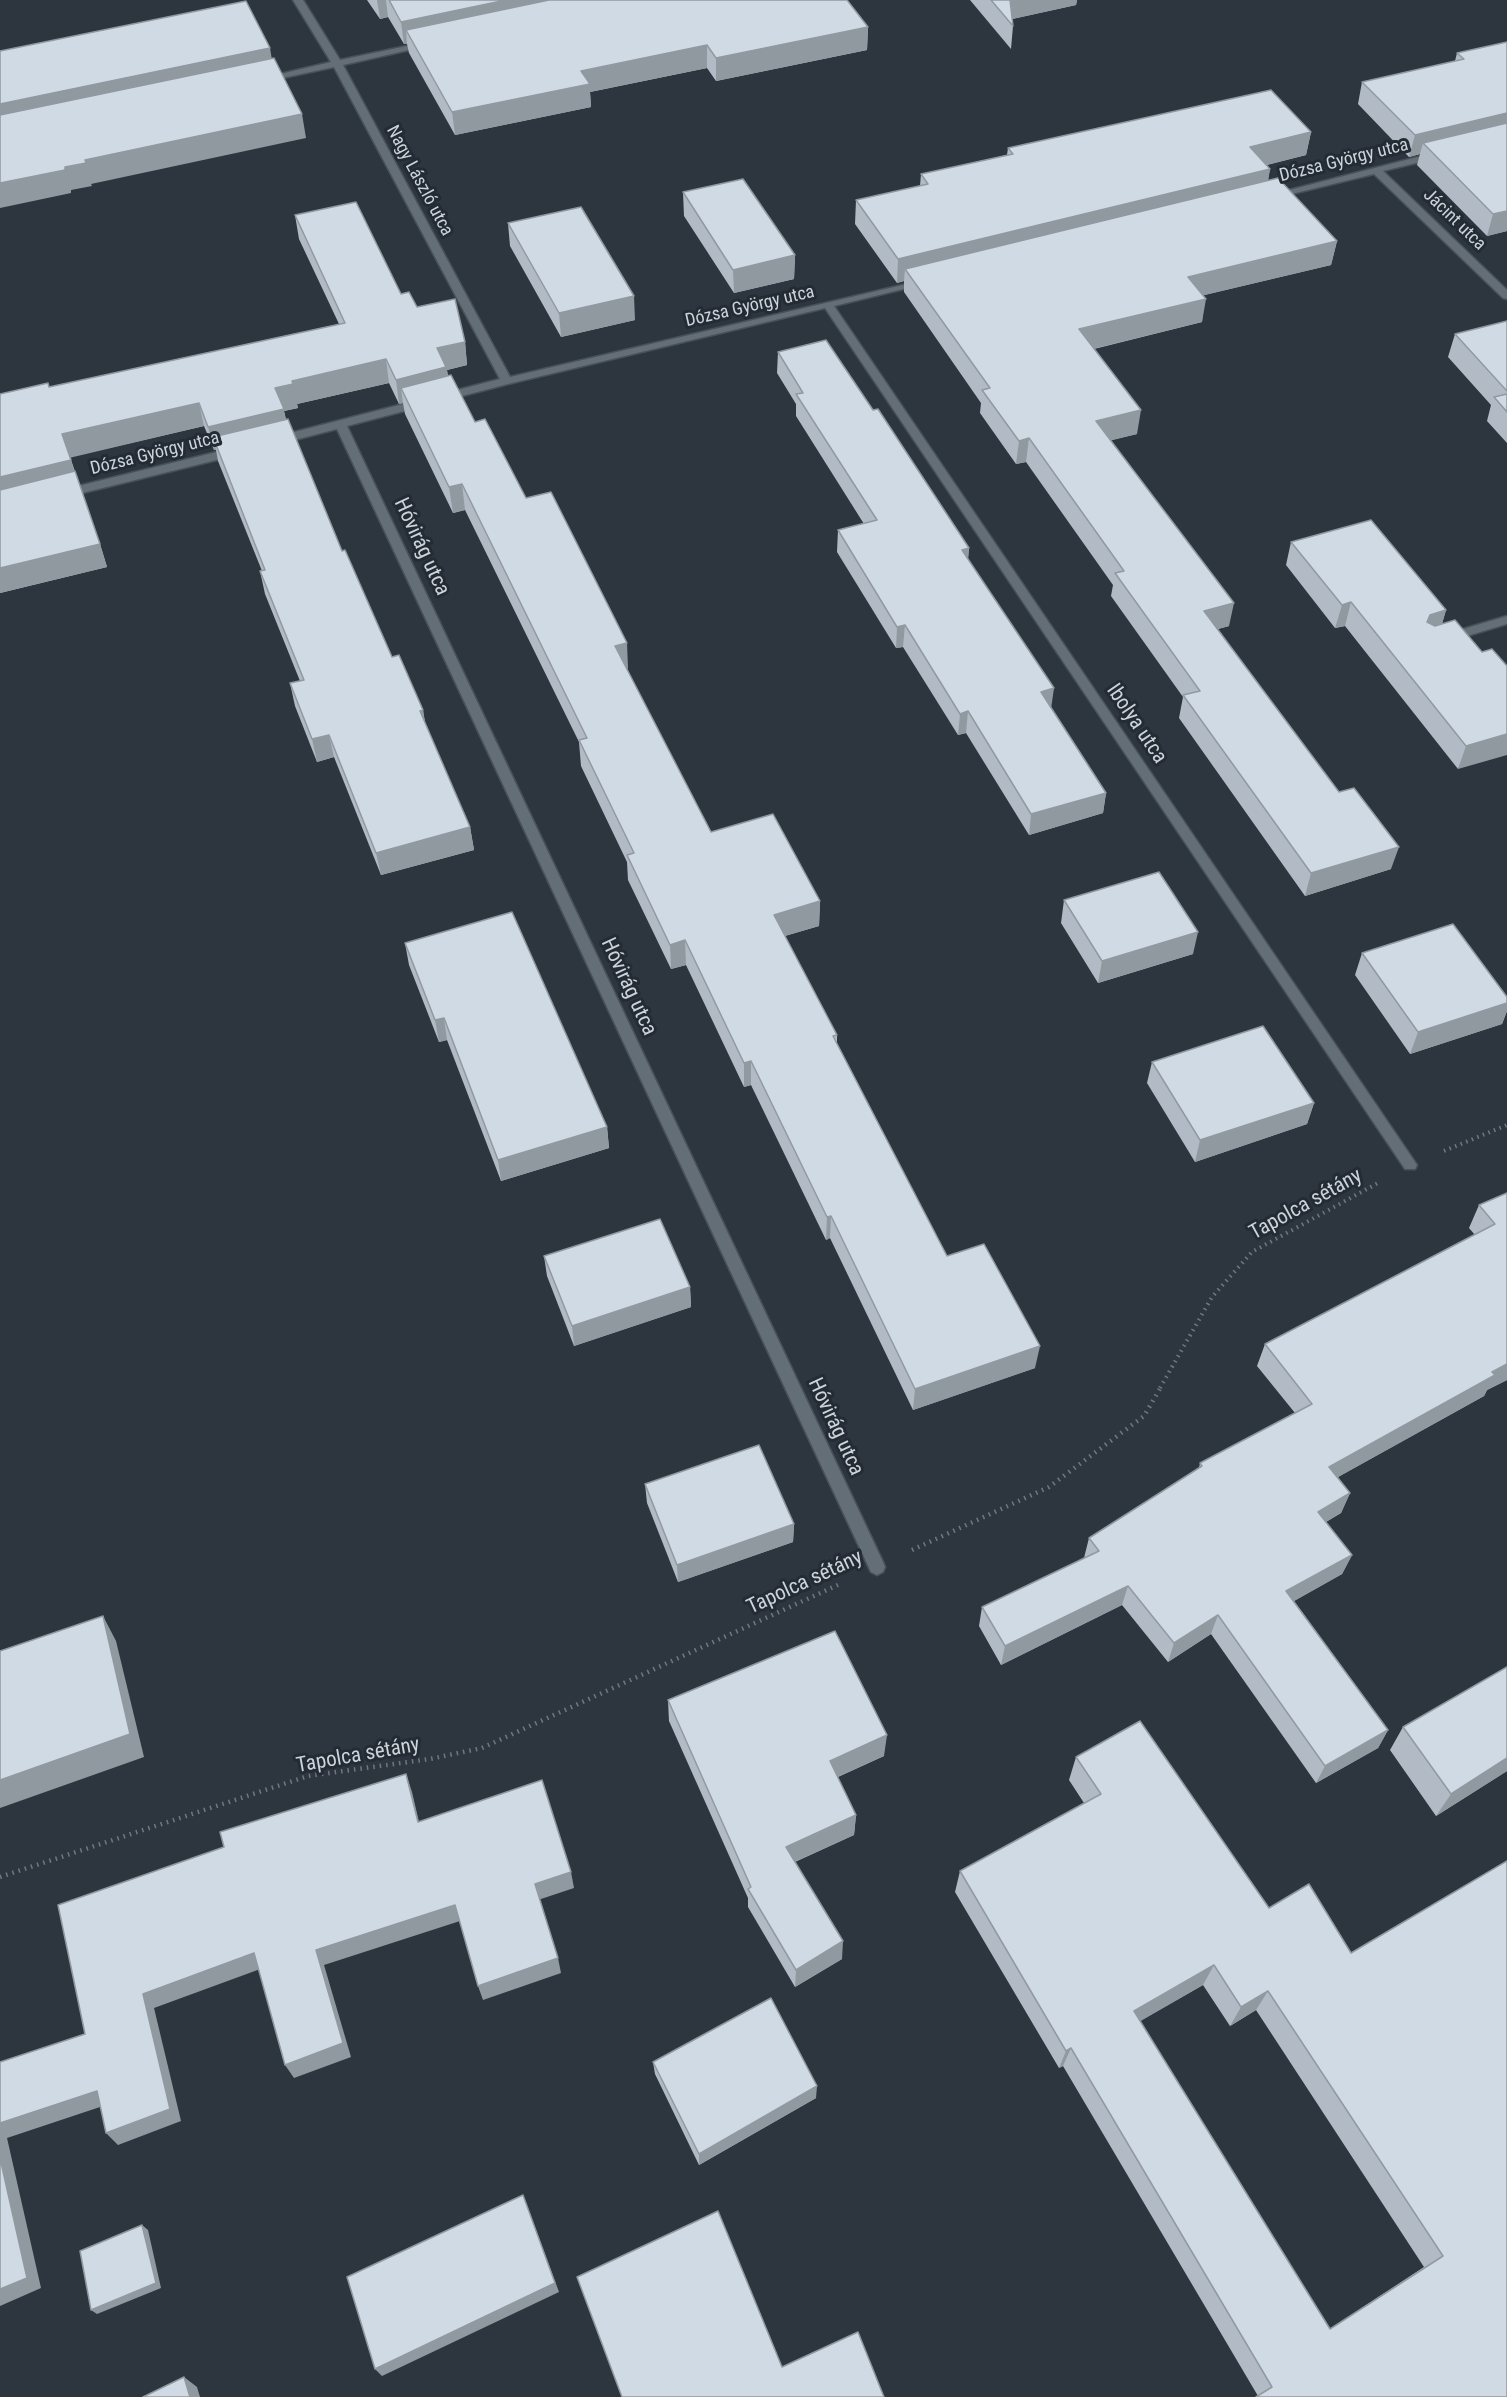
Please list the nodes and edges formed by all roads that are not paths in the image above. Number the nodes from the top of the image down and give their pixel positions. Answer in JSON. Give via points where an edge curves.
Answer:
{"nodes":[{"id":1,"x":297,"y":0,"type":"edge"},
{"id":2,"x":442,"y":42,"type":"edge"},
{"id":3,"x":337,"y":64,"type":"junction"},
{"id":4,"x":255,"y":81,"type":"edge"},
{"id":5,"x":1452,"y":151,"type":"edge"},
{"id":6,"x":1376,"y":170,"type":"junction"},
{"id":7,"x":1259,"y":199,"type":"edge"},
{"id":8,"x":933,"y":279,"type":"edge"},
{"id":9,"x":1507,"y":296,"type":"edge"},
{"id":10,"x":828,"y":305,"type":"junction"},
{"id":11,"x":507,"y":381,"type":"junction"},
{"id":12,"x":341,"y":425,"type":"junction"},
{"id":13,"x":45,"y":498,"type":"edge"},
{"id":14,"x":1507,"y":620,"type":"edge"},
{"id":15,"x":1439,"y":640,"type":"edge"},
{"id":16,"x":1410,"y":1165,"type":"road end"},
{"id":17,"x":877,"y":1567,"type":"road end"}],
"edges":[{"from":1,"to":3,"type":"street","name":"Nagy László utca"},
{"from":2,"to":3,"type":"street"},
{"from":3,"to":4,"type":"street"},
{"from":3,"to":11,"type":"street","name":"Nagy László utca"},
{"from":5,"to":6,"type":"street","name":"Dózsa György utca"},
{"from":6,"to":7,"type":"street","name":"Dózsa György utca"},
{"from":6,"to":9,"type":"street","name":"Jácint utca"},
{"from":8,"to":10,"type":"street","name":"Dózsa György utca"},
{"from":10,"to":11,"type":"street","name":"Dózsa György utca"},
{"from":10,"to":16,"type":"street","name":"Ibolya utca"},
{"from":11,"to":12,"type":"street","name":"Dózsa György utca"},
{"from":12,"to":13,"type":"street","name":"Dózsa György utca"},
{"from":12,"to":17,"type":"street","name":"Hóvirág utca"},
{"from":14,"to":15,"type":"street"}]}
